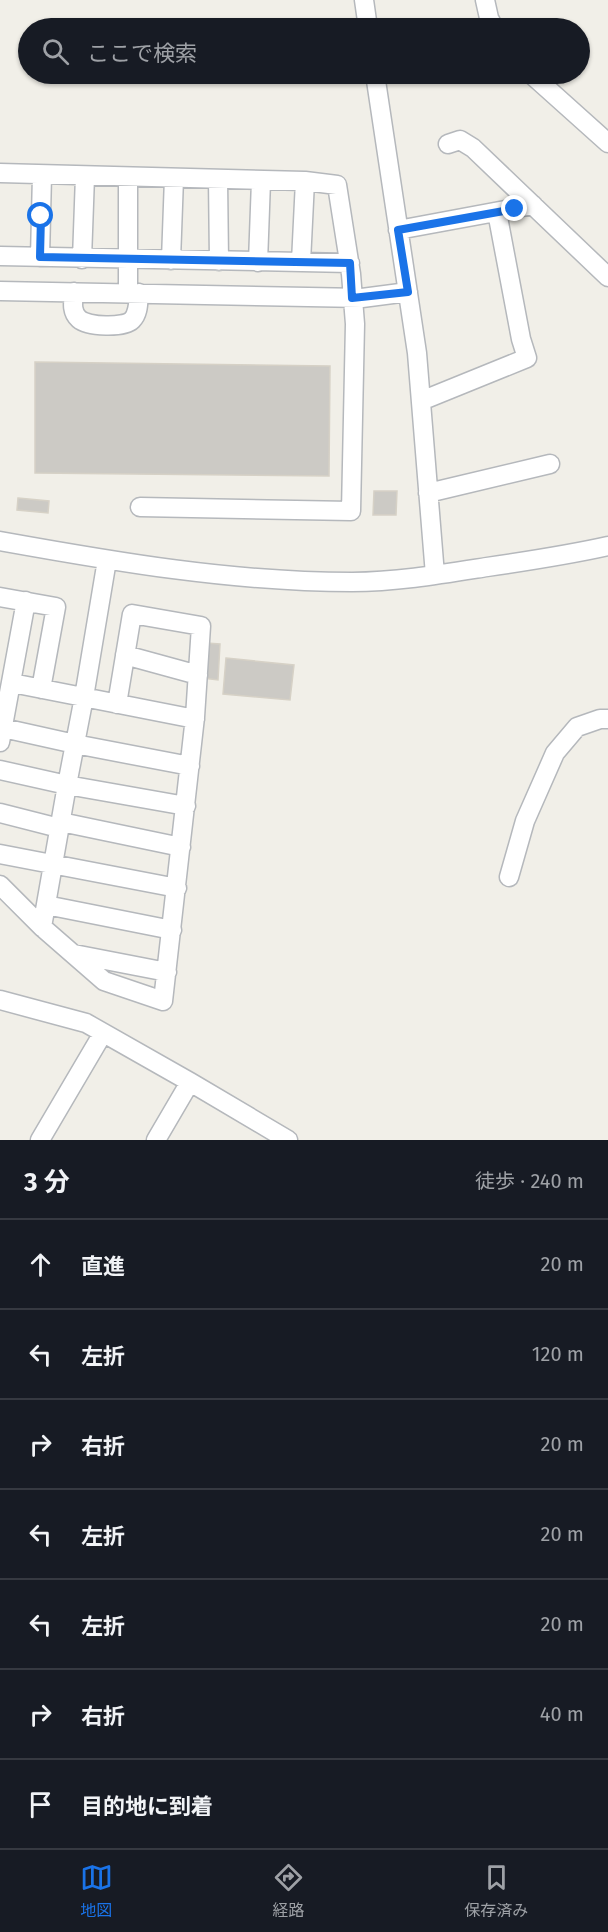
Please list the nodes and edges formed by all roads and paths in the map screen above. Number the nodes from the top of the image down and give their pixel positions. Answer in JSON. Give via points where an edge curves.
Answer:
{"nodes":[{"id":1,"x":364,"y":0,"type":"edge"},
{"id":2,"x":485,"y":0,"type":"edge"},
{"id":3,"x":367,"y":18,"type":"edge"},
{"id":4,"x":489,"y":18,"type":"edge"},
{"id":5,"x":376,"y":84,"type":"edge"},
{"id":6,"x":542,"y":84,"type":"edge"},
{"id":7,"x":608,"y":143,"type":"edge"},
{"id":8,"x":448,"y":144,"type":"dead end"},
{"id":9,"x":0,"y":173,"type":"edge"},
{"id":10,"x":42,"y":175,"type":"junction"},
{"id":11,"x":85,"y":176,"type":"junction"},
{"id":12,"x":128,"y":177,"type":"junction"},
{"id":13,"x":174,"y":178,"type":"junction"},
{"id":14,"x":218,"y":179,"type":"junction"},
{"id":15,"x":261,"y":181,"type":"junction"},
{"id":16,"x":305,"y":181,"type":"junction"},
{"id":17,"x":533,"y":205,"type":"junction"},
{"id":18,"x":497,"y":212,"type":"junction"},
{"id":19,"x":398,"y":230,"type":"junction"},
{"id":20,"x":0,"y":256,"type":"edge"},
{"id":21,"x":40,"y":257,"type":"junction"},
{"id":22,"x":82,"y":259,"type":"junction"},
{"id":23,"x":128,"y":260,"type":"junction"},
{"id":24,"x":171,"y":260,"type":"junction"},
{"id":25,"x":219,"y":261,"type":"junction"},
{"id":26,"x":258,"y":262,"type":"junction"},
{"id":27,"x":301,"y":262,"type":"junction"},
{"id":28,"x":350,"y":263,"type":"junction"},
{"id":29,"x":608,"y":277,"type":"edge"},
{"id":30,"x":0,"y":291,"type":"edge"},
{"id":31,"x":74,"y":292,"type":"junction"},
{"id":32,"x":408,"y":292,"type":"junction"},
{"id":33,"x":133,"y":293,"type":"junction"},
{"id":34,"x":352,"y":298,"type":"junction"},
{"id":35,"x":421,"y":400,"type":"junction"},
{"id":36,"x":550,"y":464,"type":"dead end"},
{"id":37,"x":428,"y":494,"type":"junction"},
{"id":38,"x":140,"y":507,"type":"dead end"},
{"id":39,"x":0,"y":541,"type":"edge"},
{"id":40,"x":608,"y":546,"type":"edge"},
{"id":41,"x":105,"y":567,"type":"junction"},
{"id":42,"x":435,"y":575,"type":"junction"},
{"id":43,"x":0,"y":597,"type":"edge"},
{"id":44,"x":26,"y":602,"type":"junction"},
{"id":45,"x":125,"y":655,"type":"junction"},
{"id":46,"x":198,"y":675,"type":"junction"},
{"id":47,"x":12,"y":683,"type":"junction"},
{"id":48,"x":41,"y":689,"type":"junction"},
{"id":49,"x":84,"y":697,"type":"junction"},
{"id":50,"x":117,"y":704,"type":"junction"},
{"id":51,"x":195,"y":719,"type":"junction"},
{"id":52,"x":608,"y":719,"type":"edge"},
{"id":53,"x":1,"y":735,"type":"edge"},
{"id":54,"x":75,"y":744,"type":"junction"},
{"id":55,"x":190,"y":766,"type":"junction"},
{"id":56,"x":0,"y":770,"type":"edge"},
{"id":57,"x":67,"y":785,"type":"junction"},
{"id":58,"x":186,"y":806,"type":"junction"},
{"id":59,"x":0,"y":813,"type":"edge"},
{"id":60,"x":60,"y":825,"type":"junction"},
{"id":61,"x":181,"y":847,"type":"junction"},
{"id":62,"x":0,"y":854,"type":"edge"},
{"id":63,"x":53,"y":863,"type":"junction"},
{"id":64,"x":509,"y":877,"type":"dead end"},
{"id":65,"x":0,"y":885,"type":"edge"},
{"id":66,"x":177,"y":888,"type":"junction"},
{"id":67,"x":46,"y":905,"type":"junction"},
{"id":68,"x":42,"y":927,"type":"junction"},
{"id":69,"x":172,"y":930,"type":"junction"},
{"id":70,"x":74,"y":954,"type":"junction"},
{"id":71,"x":167,"y":972,"type":"junction"},
{"id":72,"x":0,"y":1000,"type":"edge"},
{"id":73,"x":103,"y":1033,"type":"junction"},
{"id":74,"x":190,"y":1082,"type":"junction"},
{"id":75,"x":279,"y":1138,"type":"edge"},
{"id":76,"x":40,"y":1140,"type":"edge"},
{"id":77,"x":156,"y":1140,"type":"edge"}],
"edges":[{"from":1,"to":3,"type":"street"},
{"from":2,"to":4,"type":"street"},
{"from":5,"to":19,"type":"street"},
{"from":6,"to":7,"type":"street"},
{"from":8,"to":17,"type":"street","via":[[460,140],[473,148]]},
{"from":9,"to":10,"type":"street"},
{"from":10,"to":11,"type":"street"},
{"from":10,"to":21,"type":"street"},
{"from":11,"to":12,"type":"street"},
{"from":11,"to":22,"type":"street"},
{"from":12,"to":13,"type":"street"},
{"from":12,"to":23,"type":"street"},
{"from":13,"to":14,"type":"street"},
{"from":13,"to":24,"type":"street"},
{"from":14,"to":15,"type":"street"},
{"from":14,"to":25,"type":"street"},
{"from":15,"to":16,"type":"street"},
{"from":15,"to":26,"type":"street"},
{"from":16,"to":27,"type":"street"},
{"from":16,"to":28,"type":"street","via":[[338,185]]},
{"from":17,"to":18,"type":"street"},
{"from":17,"to":29,"type":"street"},
{"from":18,"to":19,"type":"street"},
{"from":18,"to":35,"type":"street","via":[[527,358]]},
{"from":19,"to":32,"type":"street"},
{"from":20,"to":21,"type":"street"},
{"from":21,"to":22,"type":"street"},
{"from":22,"to":23,"type":"street"},
{"from":23,"to":24,"type":"street"},
{"from":23,"to":33,"type":"street"},
{"from":24,"to":25,"type":"street"},
{"from":25,"to":26,"type":"street"},
{"from":26,"to":27,"type":"street"},
{"from":27,"to":28,"type":"street"},
{"from":28,"to":34,"type":"street"},
{"from":30,"to":31,"type":"street"},
{"from":31,"to":33,"type":"street"},
{"from":31,"to":33,"type":"street","via":[[73,308],[78,318],[88,324],[121,326],[132,321],[137,312]]},
{"from":32,"to":34,"type":"street"},
{"from":32,"to":35,"type":"street"},
{"from":33,"to":34,"type":"street"},
{"from":34,"to":38,"type":"street","via":[[355,324],[351,511]]},
{"from":35,"to":37,"type":"street"},
{"from":36,"to":37,"type":"street"},
{"from":37,"to":42,"type":"street"},
{"from":39,"to":41,"type":"street"},
{"from":40,"to":42,"type":"street"},
{"from":41,"to":42,"type":"street","via":[[353,582]]},
{"from":41,"to":49,"type":"street"},
{"from":43,"to":44,"type":"street"},
{"from":44,"to":47,"type":"street"},
{"from":44,"to":48,"type":"street","via":[[56,607]]},
{"from":45,"to":46,"type":"street"},
{"from":45,"to":46,"type":"street","via":[[132,614],[201,626]]},
{"from":45,"to":50,"type":"street"},
{"from":46,"to":51,"type":"street"},
{"from":47,"to":48,"type":"street"},
{"from":47,"to":53,"type":"street"},
{"from":48,"to":49,"type":"street"},
{"from":49,"to":50,"type":"street"},
{"from":49,"to":54,"type":"street"},
{"from":50,"to":51,"type":"street"},
{"from":51,"to":55,"type":"street"},
{"from":52,"to":64,"type":"street","via":[[577,727],[555,753],[525,821]]},
{"from":53,"to":54,"type":"street"},
{"from":54,"to":55,"type":"street"},
{"from":54,"to":57,"type":"street"},
{"from":55,"to":58,"type":"street"},
{"from":56,"to":57,"type":"street"},
{"from":57,"to":58,"type":"street"},
{"from":57,"to":60,"type":"street"},
{"from":58,"to":61,"type":"street"},
{"from":59,"to":60,"type":"street"},
{"from":60,"to":61,"type":"street"},
{"from":60,"to":63,"type":"street"},
{"from":61,"to":66,"type":"street"},
{"from":62,"to":63,"type":"street"},
{"from":63,"to":66,"type":"street"},
{"from":63,"to":67,"type":"street"},
{"from":65,"to":68,"type":"street"},
{"from":66,"to":69,"type":"street"},
{"from":67,"to":68,"type":"street"},
{"from":67,"to":69,"type":"street"},
{"from":68,"to":70,"type":"street"},
{"from":69,"to":71,"type":"street"},
{"from":70,"to":71,"type":"street"},
{"from":70,"to":71,"type":"street","via":[[104,981],[163,1001]]},
{"from":72,"to":73,"type":"street","via":[[86,1023]]},
{"from":73,"to":74,"type":"street"},
{"from":73,"to":76,"type":"street"},
{"from":74,"to":75,"type":"street"},
{"from":74,"to":77,"type":"street"}]}
